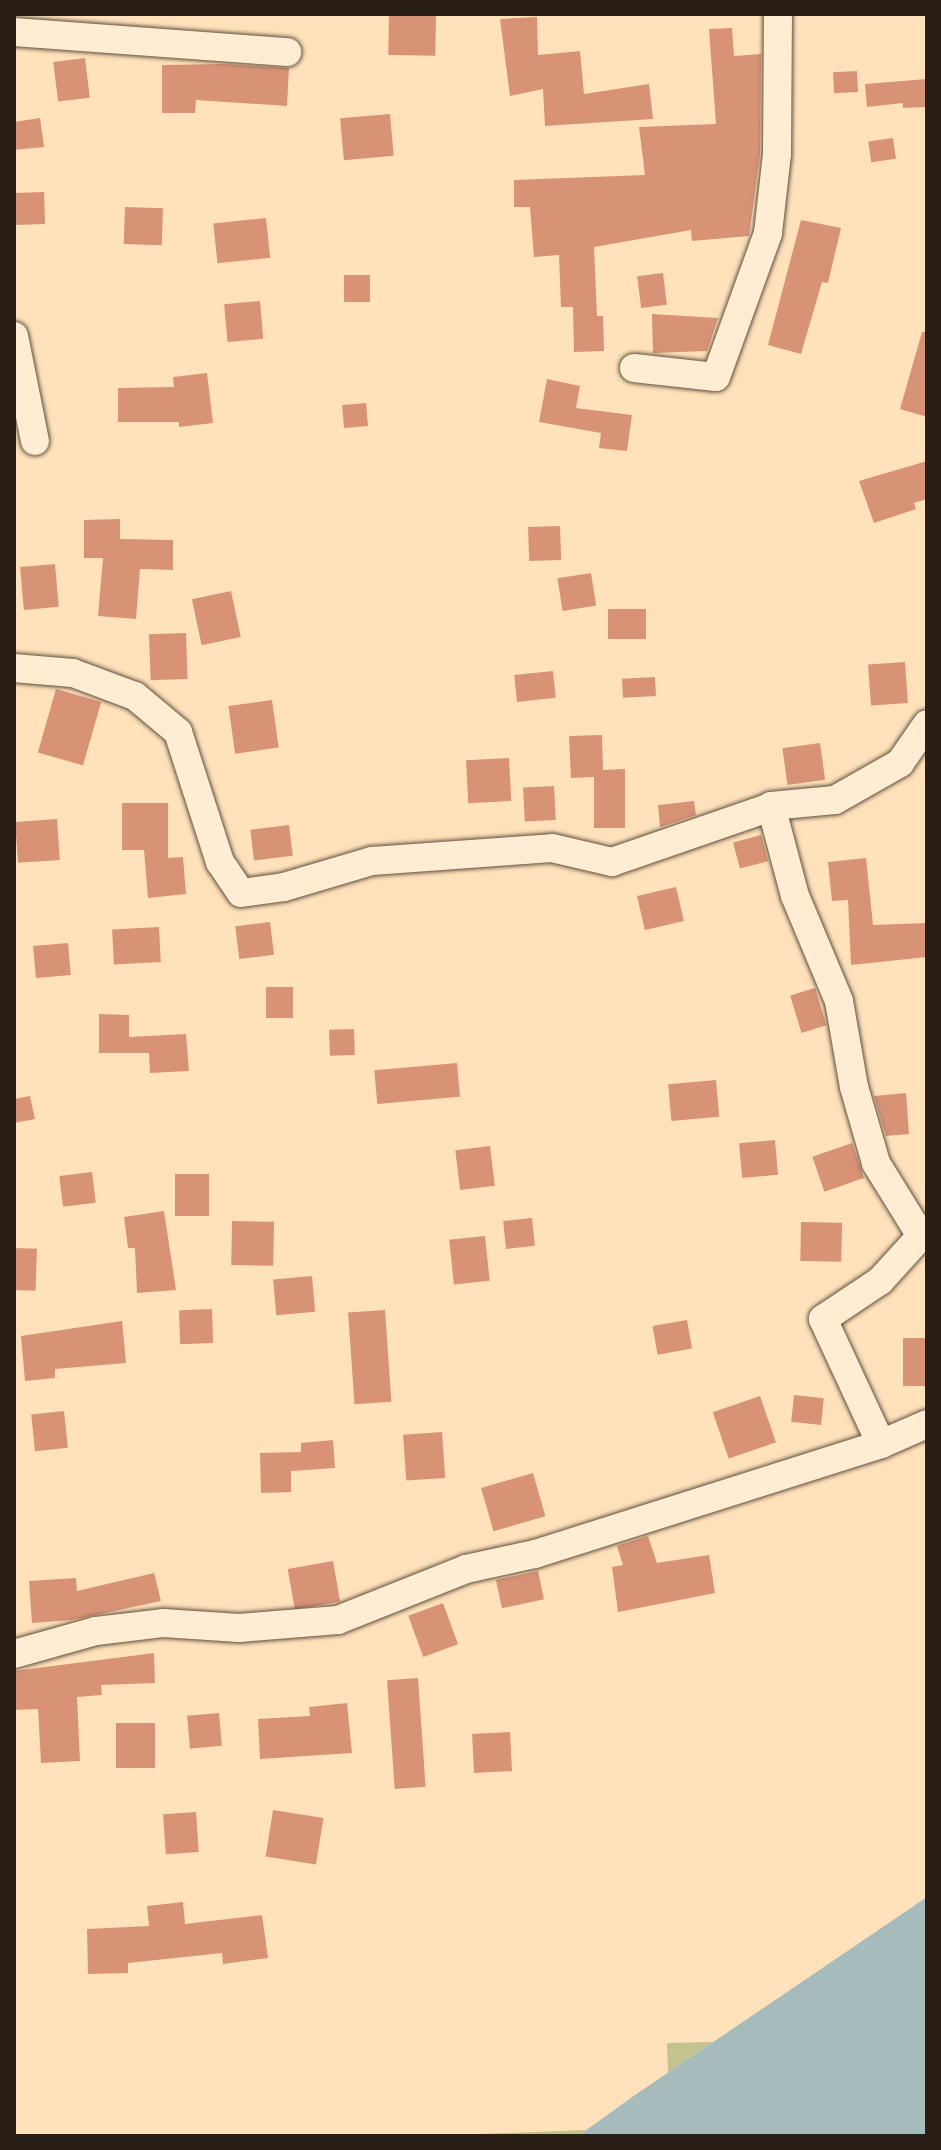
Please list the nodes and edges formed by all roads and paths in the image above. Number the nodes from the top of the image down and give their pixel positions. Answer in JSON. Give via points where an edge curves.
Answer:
{"nodes":[{"id":1,"x":778,"y":14,"type":"edge"},
{"id":2,"x":33,"y":26,"type":"edge"},
{"id":3,"x":287,"y":52,"type":"dead end"},
{"id":4,"x":14,"y":336,"type":"edge"},
{"id":5,"x":634,"y":368,"type":"dead end"},
{"id":6,"x":35,"y":441,"type":"dead end"},
{"id":7,"x":14,"y":668,"type":"edge"},
{"id":8,"x":927,"y":724,"type":"edge"},
{"id":9,"x":771,"y":807,"type":"junction"},
{"id":10,"x":927,"y":1424,"type":"edge"},
{"id":11,"x":881,"y":1444,"type":"junction"},
{"id":12,"x":14,"y":1654,"type":"edge"}],
"edges":[{"from":1,"to":5,"type":"street","via":[[777,154],[768,233],[716,377]]},
{"from":2,"to":3,"type":"street"},
{"from":4,"to":6,"type":"street"},
{"from":7,"to":9,"type":"street","via":[[73,673],[135,696],[178,732],[220,862],[241,893],[284,887],[372,861],[552,848],[612,862]]},
{"from":8,"to":9,"type":"street","via":[[900,763],[835,800]]},
{"from":9,"to":11,"type":"street","via":[[795,896],[839,1001],[854,1087],[876,1163],[921,1236],[880,1281],[823,1319]]},
{"from":10,"to":11,"type":"street"},
{"from":11,"to":12,"type":"street","via":[[535,1554],[466,1569],[338,1620],[239,1628],[163,1623],[96,1631]]}]}
